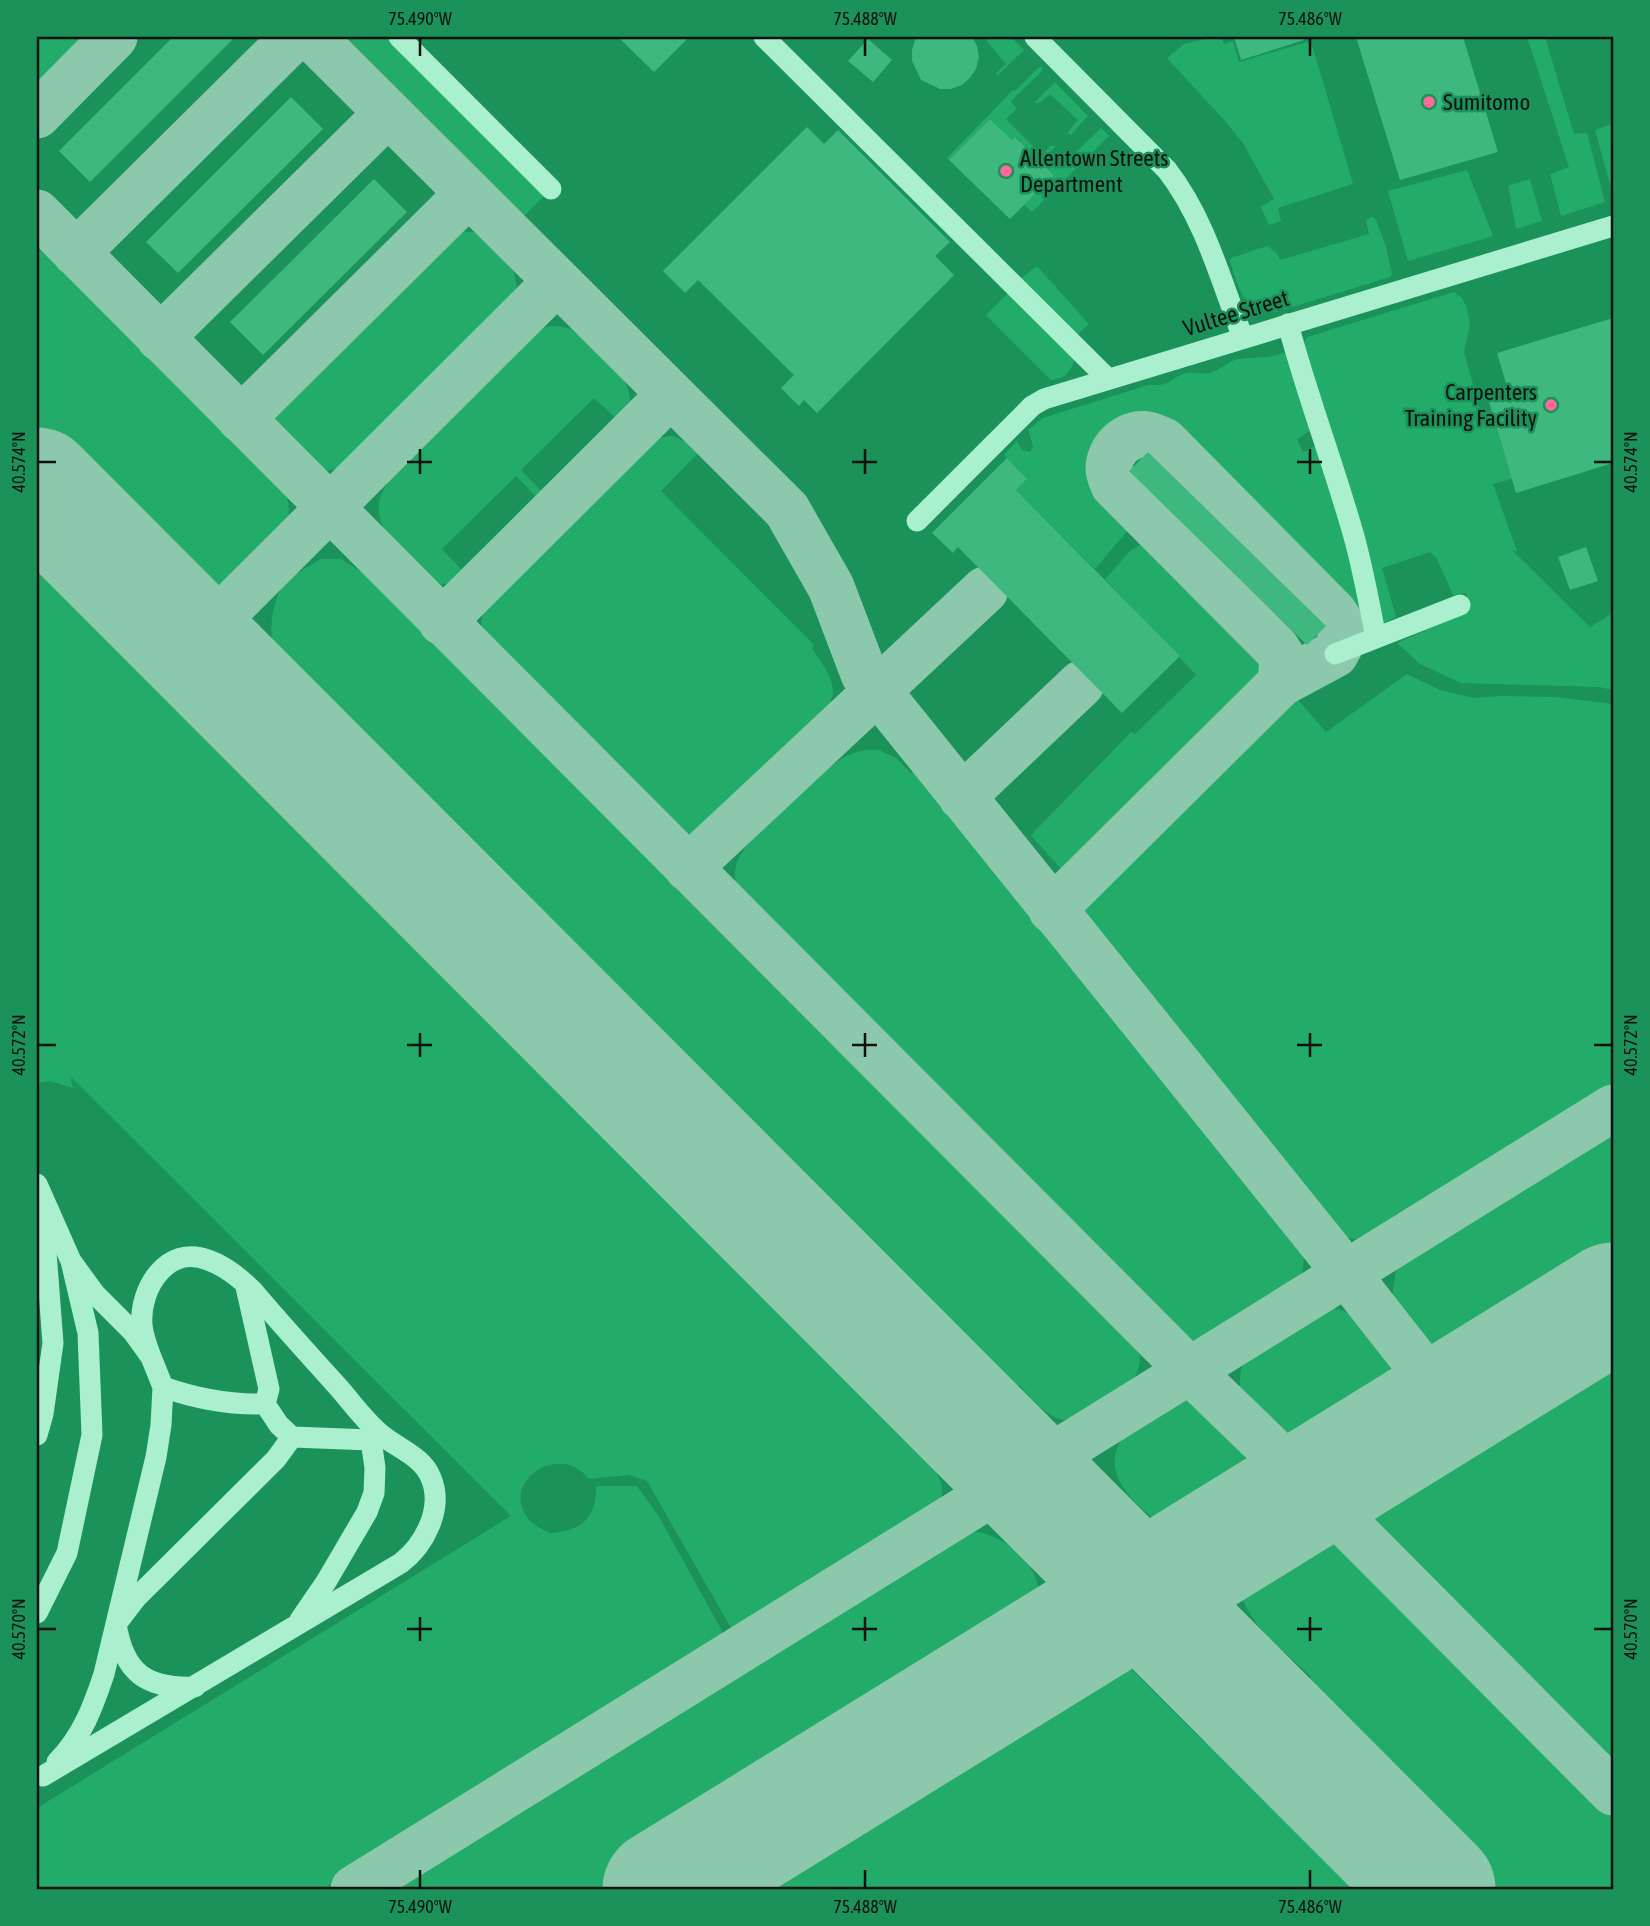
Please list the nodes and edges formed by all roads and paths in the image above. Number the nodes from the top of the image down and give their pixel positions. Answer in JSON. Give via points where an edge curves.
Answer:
{"nodes":[{"id":1,"x":764,"y":37,"type":"edge"},
{"id":2,"x":1035,"y":37,"type":"edge"},
{"id":3,"x":409,"y":40,"type":"edge"},
{"id":4,"x":551,"y":189,"type":"dead end"},
{"id":5,"x":1613,"y":226,"type":"edge"},
{"id":6,"x":1288,"y":324,"type":"junction"},
{"id":7,"x":1243,"y":338,"type":"junction"},
{"id":8,"x":1108,"y":379,"type":"junction"},
{"id":9,"x":916,"y":521,"type":"dead end"},
{"id":10,"x":1460,"y":605,"type":"dead end"},
{"id":11,"x":1376,"y":638,"type":"junction"},
{"id":12,"x":1335,"y":654,"type":"dead end"},
{"id":13,"x":40,"y":1190,"type":"edge"},
{"id":14,"x":42,"y":1261,"type":"edge"},
{"id":15,"x":71,"y":1261,"type":"junction"},
{"id":16,"x":246,"y":1284,"type":"junction"},
{"id":17,"x":151,"y":1357,"type":"junction"},
{"id":18,"x":163,"y":1387,"type":"junction"},
{"id":19,"x":265,"y":1404,"type":"junction"},
{"id":20,"x":37,"y":1436,"type":"edge"},
{"id":21,"x":375,"y":1436,"type":"junction"},
{"id":22,"x":292,"y":1437,"type":"junction"},
{"id":23,"x":37,"y":1613,"type":"edge"},
{"id":24,"x":116,"y":1624,"type":"junction"},
{"id":25,"x":294,"y":1628,"type":"junction"},
{"id":26,"x":195,"y":1687,"type":"junction"},
{"id":27,"x":40,"y":1778,"type":"edge"}],
"edges":[{"from":1,"to":8,"type":"street"},
{"from":2,"to":7,"type":"street","via":[[1182,190],[1202,229]]},
{"from":3,"to":4,"type":"street"},
{"from":5,"to":6,"type":"street","name":"Vultee Street"},
{"from":6,"to":7,"type":"street","name":"Vultee Street"},
{"from":6,"to":11,"type":"street","via":[[1363,568]]},
{"from":7,"to":8,"type":"street","name":"Vultee Street"},
{"from":8,"to":9,"type":"street","name":"Vultee Street","via":[[1032,406]]},
{"from":10,"to":11,"type":"street"},
{"from":11,"to":12,"type":"street"},
{"from":13,"to":14,"type":"street"},
{"from":13,"to":15,"type":"street"},
{"from":14,"to":20,"type":"street","via":[[52,1343]]},
{"from":15,"to":17,"type":"street"},
{"from":15,"to":23,"type":"street","via":[[88,1333],[92,1435],[67,1553]]},
{"from":16,"to":17,"type":"street","via":[[206,1259],[192,1256],[165,1266],[154,1275],[144,1302],[142,1324]]},
{"from":16,"to":19,"type":"street","via":[[269,1389]]},
{"from":16,"to":21,"type":"street"},
{"from":17,"to":18,"type":"street"},
{"from":18,"to":19,"type":"street","via":[[193,1398]]},
{"from":18,"to":24,"type":"street","via":[[156,1457]]},
{"from":19,"to":22,"type":"street"},
{"from":21,"to":22,"type":"street"},
{"from":21,"to":25,"type":"street","via":[[374,1493],[367,1512]]},
{"from":21,"to":25,"type":"street","via":[[424,1465],[432,1478],[434,1506],[424,1538],[401,1563]]},
{"from":22,"to":24,"type":"street"},
{"from":24,"to":26,"type":"street","via":[[120,1648],[142,1676],[175,1688]]},
{"from":24,"to":27,"type":"street","via":[[93,1708],[78,1737]]},
{"from":25,"to":26,"type":"street"},
{"from":26,"to":27,"type":"street"}]}
